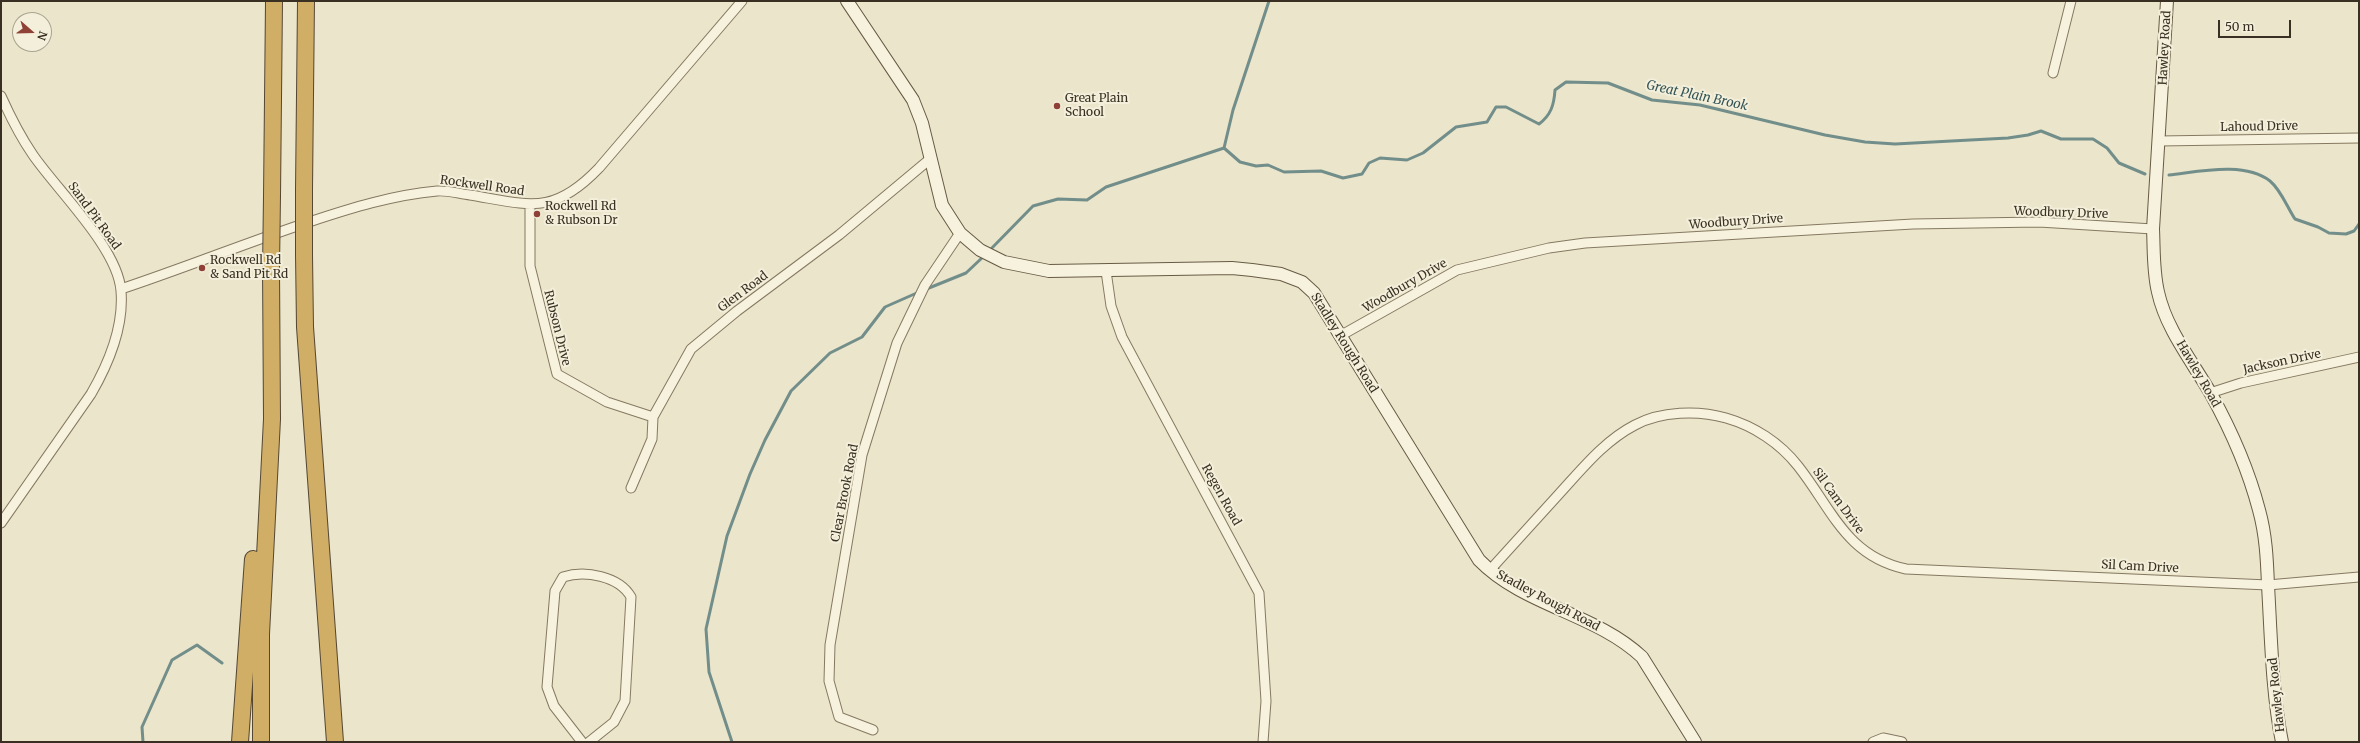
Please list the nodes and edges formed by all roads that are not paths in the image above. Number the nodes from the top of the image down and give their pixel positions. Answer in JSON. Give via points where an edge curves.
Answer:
{"nodes":[{"id":1,"x":274,"y":1,"type":"edge"},
{"id":2,"x":306,"y":1,"type":"edge"},
{"id":3,"x":742,"y":1,"type":"edge"},
{"id":4,"x":847,"y":1,"type":"edge"},
{"id":5,"x":2071,"y":1,"type":"edge"},
{"id":6,"x":2167,"y":1,"type":"edge"},
{"id":7,"x":2053,"y":73,"type":"dead end"},
{"id":8,"x":1,"y":96,"type":"edge"},
{"id":9,"x":2359,"y":138,"type":"edge"},
{"id":10,"x":2160,"y":141,"type":"junction"},
{"id":11,"x":930,"y":159,"type":"junction"},
{"id":12,"x":530,"y":206,"type":"junction"},
{"id":13,"x":2153,"y":229,"type":"junction"},
{"id":14,"x":960,"y":233,"type":"junction"},
{"id":15,"x":1106,"y":271,"type":"junction"},
{"id":16,"x":271,"y":272,"type":"junction"},
{"id":17,"x":121,"y":289,"type":"junction"},
{"id":18,"x":1340,"y":336,"type":"junction"},
{"id":19,"x":2359,"y":357,"type":"edge"},
{"id":20,"x":2210,"y":393,"type":"junction"},
{"id":21,"x":653,"y":417,"type":"junction"},
{"id":22,"x":631,"y":488,"type":"dead end"},
{"id":23,"x":1,"y":523,"type":"edge"},
{"id":24,"x":1490,"y":570,"type":"junction"},
{"id":25,"x":2359,"y":577,"type":"edge"},
{"id":26,"x":2268,"y":585,"type":"junction"},
{"id":27,"x":326,"y":612,"type":"junction"},
{"id":28,"x":873,"y":730,"type":"dead end"},
{"id":29,"x":240,"y":742,"type":"edge"},
{"id":30,"x":261,"y":742,"type":"edge"},
{"id":31,"x":335,"y":742,"type":"edge"},
{"id":32,"x":342,"y":742,"type":"edge"},
{"id":33,"x":582,"y":742,"type":"edge"},
{"id":34,"x":590,"y":742,"type":"edge"},
{"id":35,"x":1263,"y":742,"type":"edge"},
{"id":36,"x":1695,"y":742,"type":"edge"},
{"id":37,"x":1873,"y":742,"type":"edge"},
{"id":38,"x":1902,"y":742,"type":"edge"},
{"id":39,"x":2282,"y":742,"type":"edge"}],
"edges":[{"from":1,"to":16,"type":"highway","bridge":true},
{"from":2,"to":27,"type":"highway","bridge":true,"via":[[305,327]]},
{"from":3,"to":12,"type":"street","name":"Rockwell Road","via":[[583,185],[554,201]]},
{"from":4,"to":11,"type":"main road","name":"Stadley Rough Road","via":[[913,100],[922,123]]},
{"from":5,"to":7,"type":"street"},
{"from":6,"to":10,"type":"main road","name":"Hawley Road"},
{"from":8,"to":17,"type":"street","name":"Sand Pit Road","via":[[11,119],[33,154],[73,204],[110,257]]},
{"from":9,"to":10,"type":"street","name":"Lahoud Drive"},
{"from":10,"to":13,"type":"main road","name":"Hawley Road"},
{"from":11,"to":14,"type":"main road","name":"Stadley Rough Road","via":[[942,205]]},
{"from":11,"to":21,"type":"street","name":"Glen Road","via":[[839,235],[737,311],[691,349]]},
{"from":12,"to":17,"type":"street","name":"Rockwell Road","via":[[440,190],[408,194],[372,202],[256,240]]},
{"from":12,"to":21,"type":"street","name":"Rubson Drive","via":[[530,266],[557,374],[607,402]]},
{"from":13,"to":18,"type":"street","name":"Woodbury Drive","via":[[2039,222],[1913,224],[1585,243],[1549,248],[1457,270]]},
{"from":13,"to":20,"type":"main road","name":"Hawley Road","via":[[2154,266],[2163,306],[2177,338]]},
{"from":14,"to":15,"type":"main road","name":"Stadley Rough Road","via":[[992,258],[1015,266],[1049,271]]},
{"from":14,"to":28,"type":"street","name":"Clear Brook Road","via":[[925,285],[897,342],[862,455],[830,645],[829,681],[839,717]]},
{"from":15,"to":18,"type":"main road","name":"Stadley Rough Road","via":[[1232,268],[1281,274],[1302,282],[1314,293]]},
{"from":15,"to":35,"type":"street","name":"Regen Road","via":[[1111,306],[1122,337],[1259,593],[1266,701]]},
{"from":16,"to":29,"type":"highway"},
{"from":16,"to":30,"type":"highway","via":[[272,418],[261,627]]},
{"from":17,"to":23,"type":"street","name":"Sand Pit Road","via":[[118,331],[104,373]]},
{"from":18,"to":24,"type":"main road","name":"Stadley Rough Road","via":[[1469,544]]},
{"from":19,"to":20,"type":"street","name":"Jackson Drive","via":[[2241,383]]},
{"from":20,"to":26,"type":"main road","name":"Hawley Road","via":[[2234,436],[2247,468],[2260,512],[2267,553]]},
{"from":21,"to":22,"type":"street","name":"Glen Road","via":[[652,439]]},
{"from":24,"to":26,"type":"street","name":"Sil Cam Drive","via":[[1596,453],[1635,424],[1674,413],[1710,414],[1747,424],[1779,446],[1798,466],[1828,512],[1854,543],[1888,565],[1906,569]]},
{"from":24,"to":36,"type":"main road","name":"Stadley Rough Road","via":[[1515,587],[1616,637],[1633,649],[1646,663]]},
{"from":25,"to":26,"type":"street","name":"Sil Cam Drive"},
{"from":26,"to":39,"type":"main road","name":"Hawley Road"},
{"from":27,"to":31,"type":"highway"},
{"from":27,"to":32,"type":"highway"},
{"from":33,"to":34,"type":"street","via":[[554,706],[548,686],[555,591],[563,577],[576,573],[611,580],[625,587],[631,597],[625,701],[614,722]]},
{"from":37,"to":38,"type":"street","via":[[1884,738]]}]}
